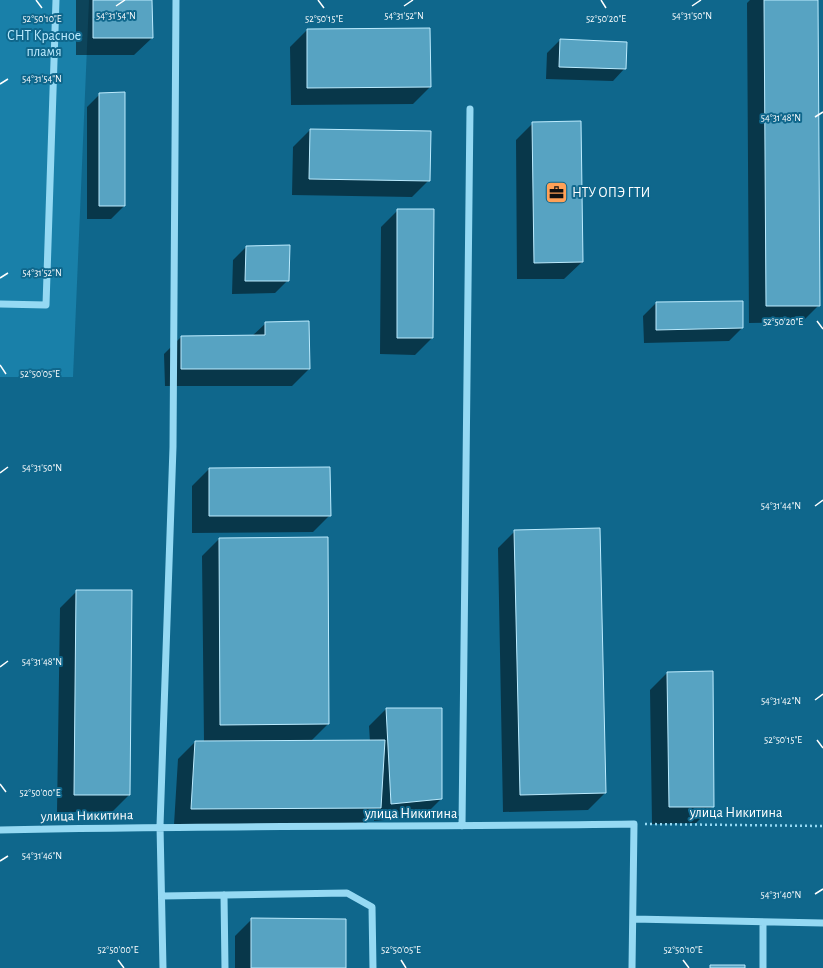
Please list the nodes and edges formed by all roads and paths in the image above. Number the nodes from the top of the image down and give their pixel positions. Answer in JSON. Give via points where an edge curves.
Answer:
{"nodes":[{"id":1,"x":56,"y":0,"type":"edge"},
{"id":2,"x":176,"y":0,"type":"edge"},
{"id":3,"x":470,"y":109,"type":"dead end"},
{"id":4,"x":0,"y":304,"type":"edge"},
{"id":5,"x":634,"y":824,"type":"junction"},
{"id":6,"x":160,"y":826,"type":"junction"},
{"id":7,"x":462,"y":826,"type":"junction"},
{"id":8,"x":823,"y":826,"type":"edge"},
{"id":9,"x":0,"y":830,"type":"edge"},
{"id":10,"x":224,"y":895,"type":"junction"},
{"id":11,"x":162,"y":896,"type":"junction"},
{"id":12,"x":633,"y":919,"type":"junction"},
{"id":13,"x":763,"y":922,"type":"junction"},
{"id":14,"x":823,"y":923,"type":"edge"},
{"id":15,"x":163,"y":968,"type":"edge"},
{"id":16,"x":225,"y":968,"type":"edge"},
{"id":17,"x":373,"y":968,"type":"edge"},
{"id":18,"x":632,"y":968,"type":"edge"},
{"id":19,"x":763,"y":968,"type":"edge"}],
"edges":[{"from":1,"to":4,"type":"street","via":[[46,305]]},
{"from":2,"to":6,"type":"street","via":[[173,447]]},
{"from":3,"to":7,"type":"street"},
{"from":5,"to":7,"type":"street","name":"улица Никитина"},
{"from":5,"to":8,"type":"path","name":"улица Никитина"},
{"from":5,"to":12,"type":"street"},
{"from":6,"to":7,"type":"street","name":"улица Никитина"},
{"from":6,"to":9,"type":"street","name":"улица Никитина"},
{"from":6,"to":11,"type":"street"},
{"from":10,"to":11,"type":"street"},
{"from":10,"to":16,"type":"street"},
{"from":10,"to":17,"type":"street","via":[[347,893],[372,907]]},
{"from":11,"to":15,"type":"street"},
{"from":12,"to":13,"type":"street"},
{"from":12,"to":18,"type":"street"},
{"from":13,"to":14,"type":"street"},
{"from":13,"to":19,"type":"street"}]}
